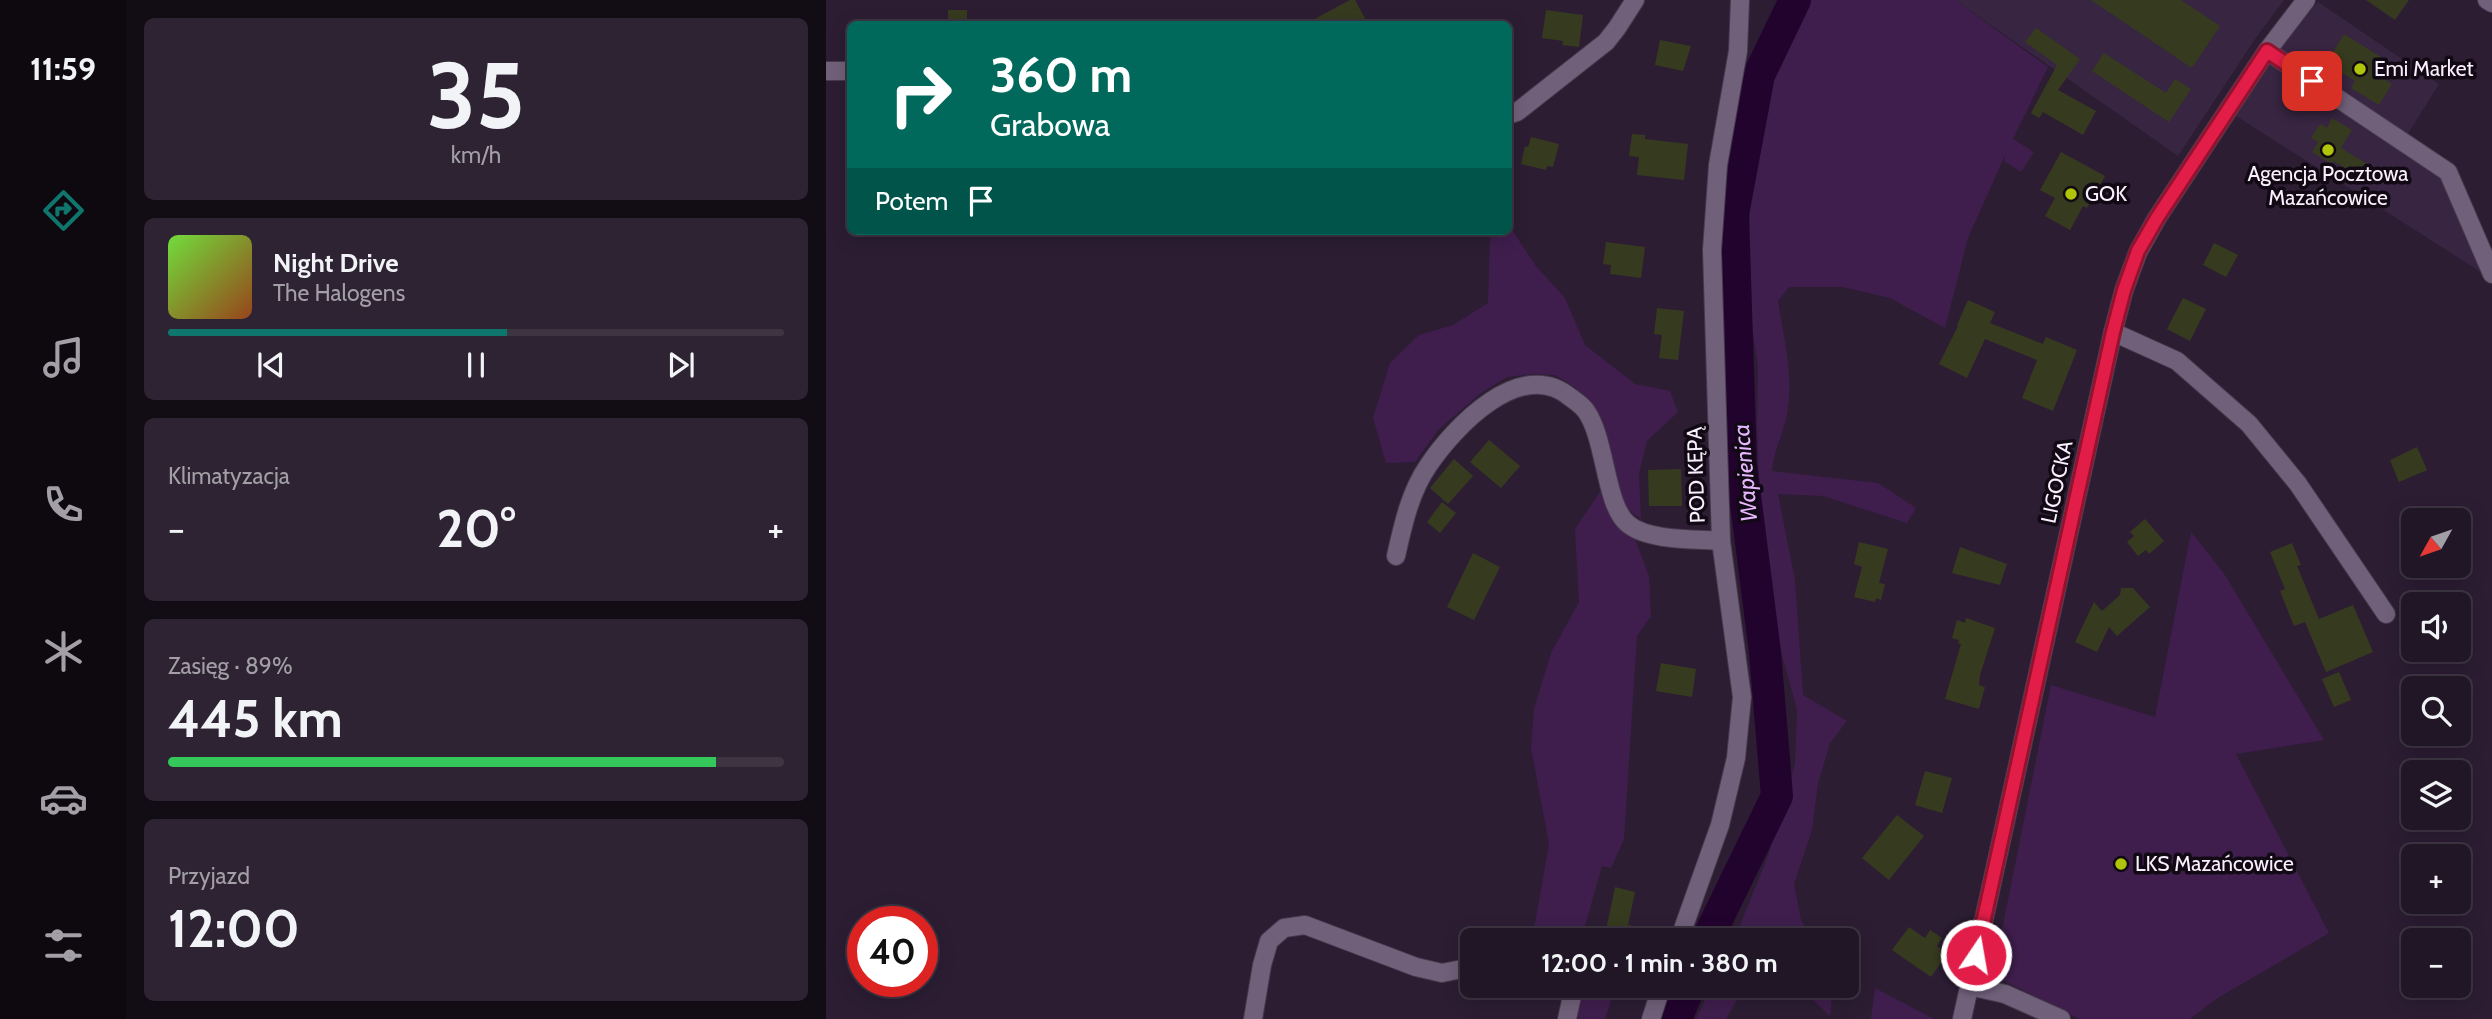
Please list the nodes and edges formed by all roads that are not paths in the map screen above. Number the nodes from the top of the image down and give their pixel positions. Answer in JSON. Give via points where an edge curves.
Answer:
{"nodes":[{"id":1,"x":1635,"y":0,"type":"edge"},
{"id":2,"x":1740,"y":0,"type":"edge"},
{"id":3,"x":2306,"y":0,"type":"edge"},
{"id":4,"x":2487,"y":0,"type":"edge"},
{"id":5,"x":2492,"y":4,"type":"edge"},
{"id":6,"x":2267,"y":51,"type":"junction"},
{"id":7,"x":826,"y":71,"type":"edge"},
{"id":8,"x":847,"y":71,"type":"edge"},
{"id":9,"x":1512,"y":114,"type":"edge"},
{"id":10,"x":2492,"y":274,"type":"edge"},
{"id":11,"x":2113,"y":332,"type":"junction"},
{"id":12,"x":1721,"y":541,"type":"junction"},
{"id":13,"x":1396,"y":556,"type":"dead end"},
{"id":14,"x":2386,"y":614,"type":"dead end"},
{"id":15,"x":1683,"y":928,"type":"edge"},
{"id":16,"x":1460,"y":969,"type":"edge"},
{"id":17,"x":1969,"y":986,"type":"junction"},
{"id":18,"x":1572,"y":998,"type":"edge"},
{"id":19,"x":1658,"y":998,"type":"edge"},
{"id":20,"x":1253,"y":1019,"type":"edge"},
{"id":21,"x":1567,"y":1019,"type":"edge"},
{"id":22,"x":1651,"y":1019,"type":"edge"},
{"id":23,"x":1962,"y":1019,"type":"edge"},
{"id":24,"x":2062,"y":1019,"type":"edge"}],
"edges":[{"from":1,"to":9,"type":"street","via":[[1606,42]]},
{"from":2,"to":12,"type":"street","name":"POD KĘPĄ","via":[[1738,51],[1718,165],[1712,250]]},
{"from":3,"to":6,"type":"street","name":"LIGOCKA"},
{"from":4,"to":5,"type":"street"},
{"from":6,"to":10,"type":"street","via":[[2448,172]]},
{"from":6,"to":11,"type":"street","name":"LIGOCKA","via":[[2138,251]]},
{"from":7,"to":8,"type":"street"},
{"from":11,"to":14,"type":"street","via":[[2178,361],[2249,424],[2298,484]]},
{"from":11,"to":17,"type":"street","name":"LIGOCKA"},
{"from":12,"to":13,"type":"street","via":[[1651,535],[1631,527],[1619,516],[1599,440],[1585,410],[1563,391],[1545,384],[1519,386],[1488,402],[1458,430],[1427,467],[1407,510]]},
{"from":12,"to":15,"type":"street","name":"POD KĘPĄ","via":[[1742,697],[1737,758],[1720,825]]},
{"from":16,"to":20,"type":"street","via":[[1442,973],[1416,967],[1305,925],[1284,928],[1269,941]]},
{"from":17,"to":23,"type":"street","name":"LIGOCKA"},
{"from":17,"to":24,"type":"street","via":[[2005,994]]},
{"from":18,"to":21,"type":"street"},
{"from":19,"to":22,"type":"street"}]}
